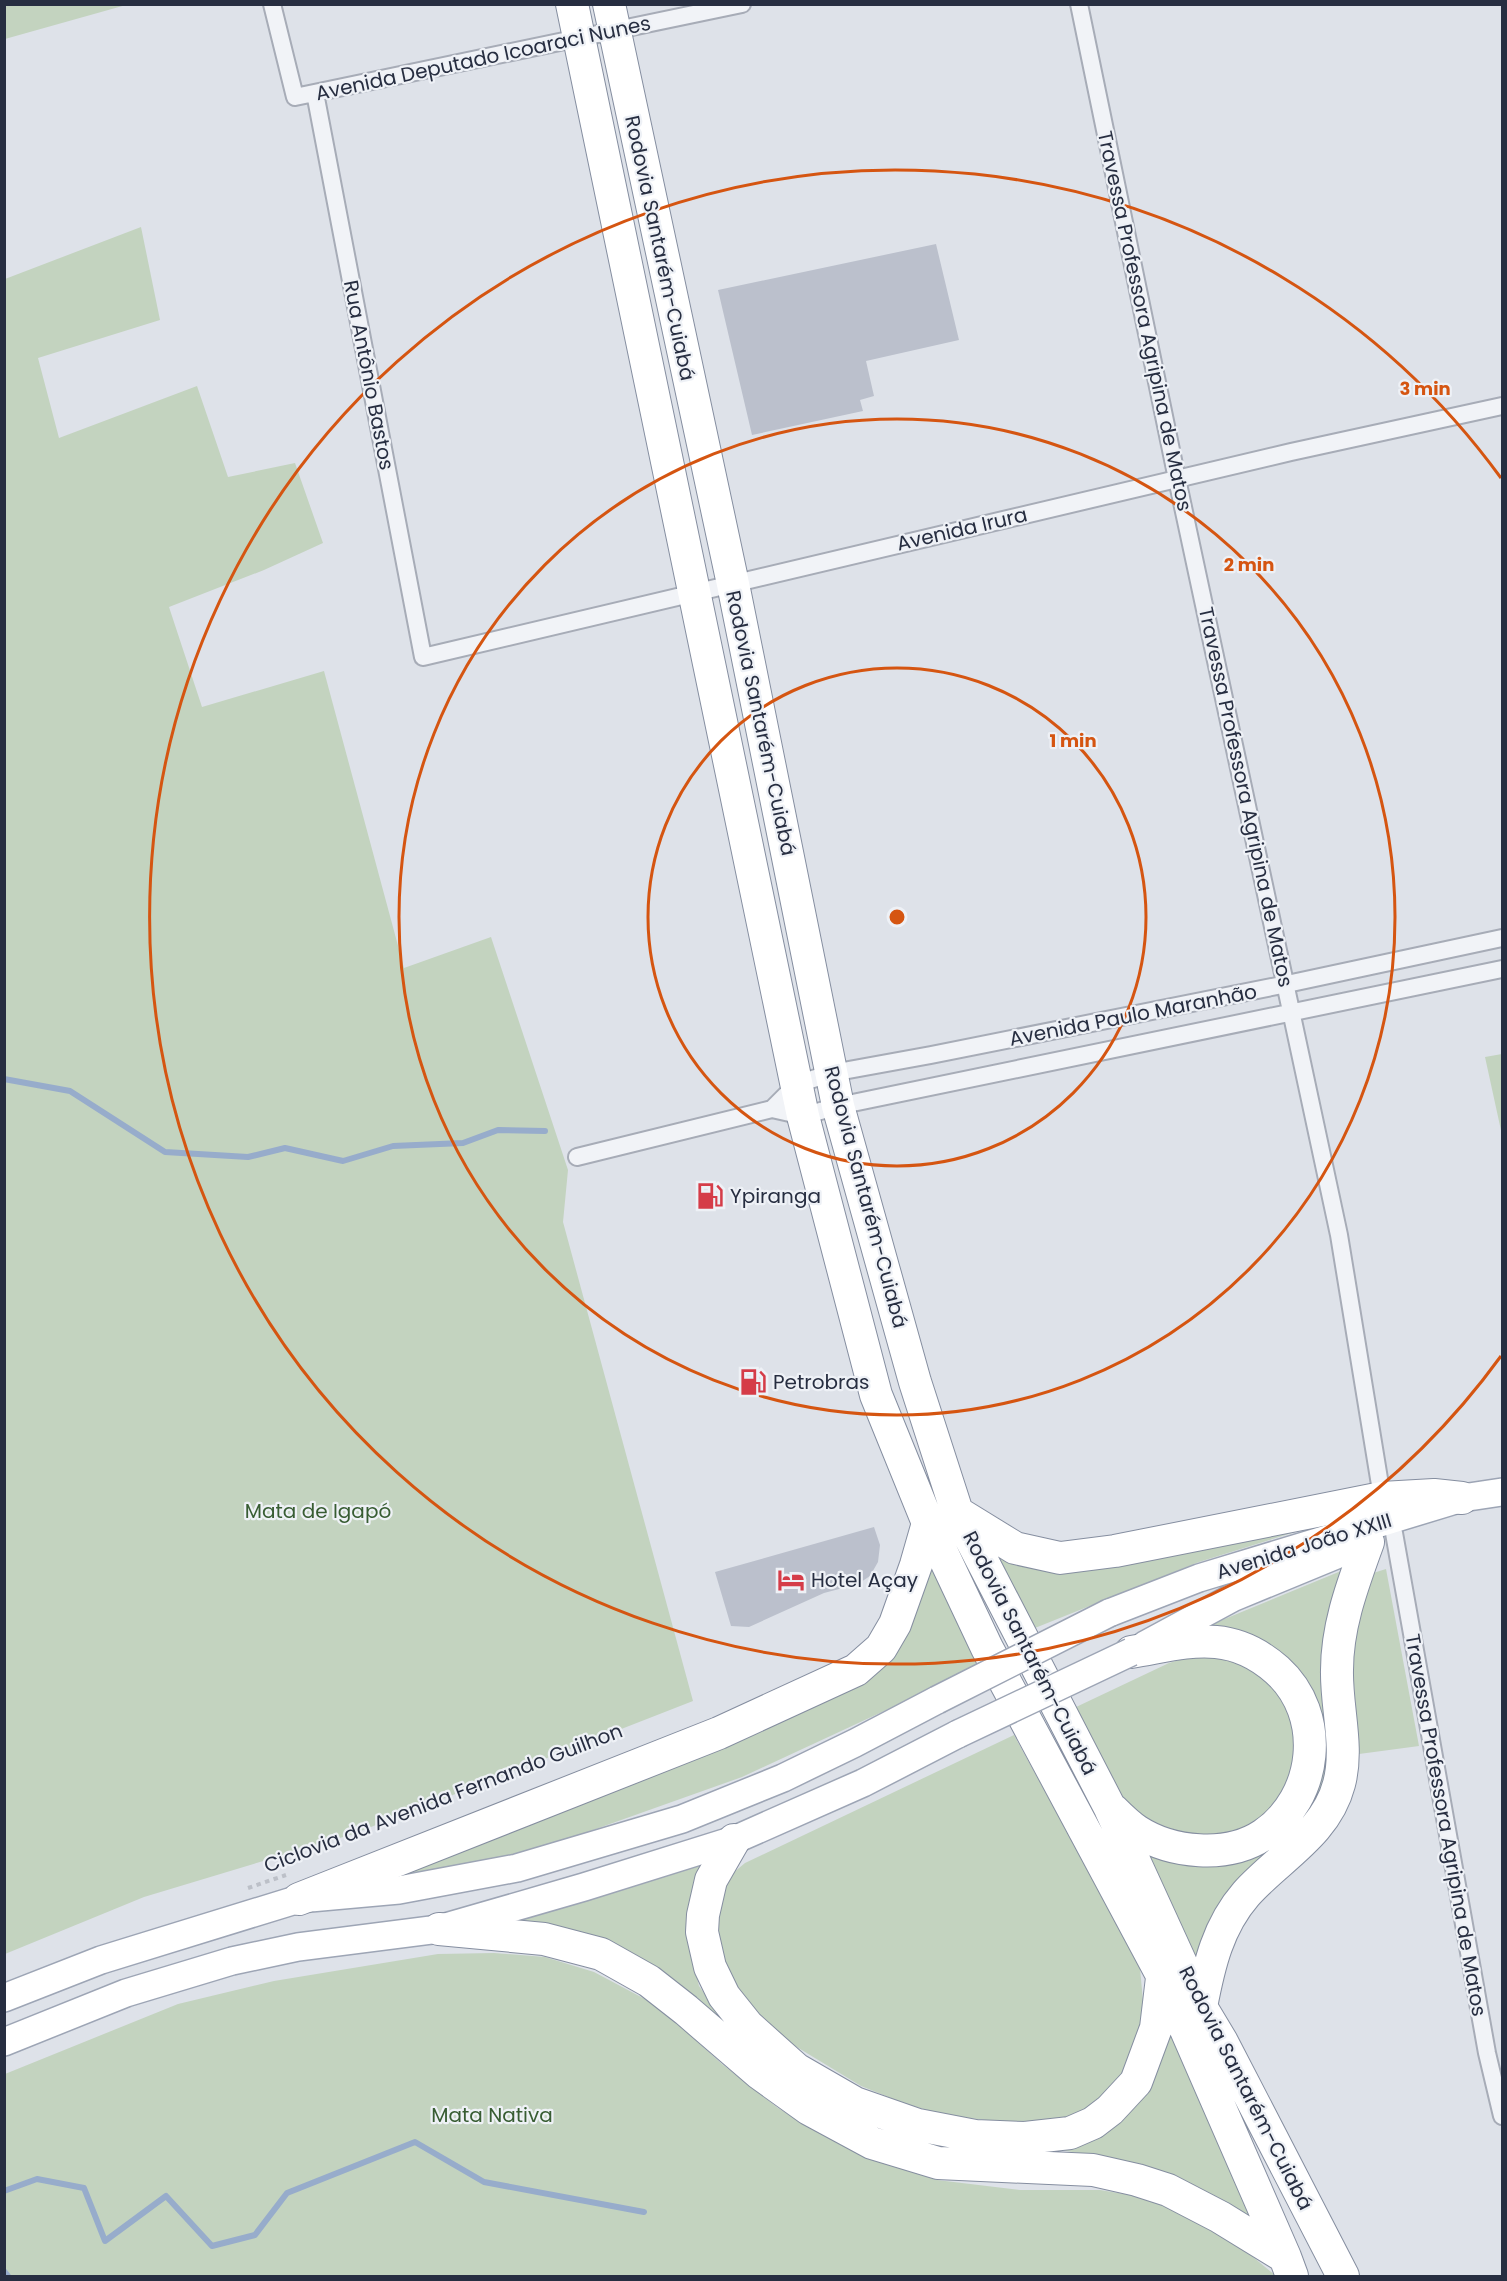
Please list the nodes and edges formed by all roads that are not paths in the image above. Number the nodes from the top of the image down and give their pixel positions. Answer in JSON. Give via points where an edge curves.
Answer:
{"nodes":[{"id":1,"x":272,"y":4,"type":"edge"},
{"id":2,"x":572,"y":4,"type":"edge"},
{"id":3,"x":742,"y":4,"type":"edge"},
{"id":4,"x":1079,"y":4,"type":"edge"},
{"id":5,"x":612,"y":18,"type":"edge"},
{"id":6,"x":579,"y":39,"type":"junction"},
{"id":7,"x":315,"y":93,"type":"junction"},
{"id":8,"x":1503,"y":406,"type":"edge"},
{"id":9,"x":1177,"y":479,"type":"junction"},
{"id":10,"x":733,"y":584,"type":"junction"},
{"id":11,"x":695,"y":591,"type":"junction"},
{"id":12,"x":423,"y":657,"type":"joint"},
{"id":13,"x":1503,"y":938,"type":"edge"},
{"id":14,"x":1503,"y":969,"type":"edge"},
{"id":15,"x":1287,"y":984,"type":"junction"},
{"id":16,"x":1292,"y":1012,"type":"junction"},
{"id":17,"x":832,"y":1073,"type":"junction"},
{"id":18,"x":797,"y":1084,"type":"junction"},
{"id":19,"x":838,"y":1106,"type":"junction"},
{"id":20,"x":772,"y":1109,"type":"junction"},
{"id":21,"x":803,"y":1116,"type":"junction"},
{"id":22,"x":577,"y":1156,"type":"dead end"},
{"id":23,"x":1503,"y":1492,"type":"edge"},
{"id":24,"x":1462,"y":1497,"type":"joint"},
{"id":25,"x":1503,"y":1502,"type":"edge"},
{"id":26,"x":957,"y":1512,"type":"junction"},
{"id":27,"x":928,"y":1523,"type":"junction"},
{"id":28,"x":1383,"y":1523,"type":"junction"},
{"id":29,"x":1131,"y":1653,"type":"junction"},
{"id":30,"x":1110,"y":1808,"type":"junction"},
{"id":31,"x":734,"y":1840,"type":"junction"},
{"id":32,"x":293,"y":1886,"type":"junction"},
{"id":33,"x":439,"y":1929,"type":"junction"},
{"id":34,"x":1163,"y":1977,"type":"junction"},
{"id":35,"x":4,"y":1998,"type":"edge"},
{"id":36,"x":1201,"y":2007,"type":"junction"},
{"id":37,"x":4,"y":2042,"type":"edge"},
{"id":38,"x":1503,"y":2116,"type":"edge"},
{"id":39,"x":1288,"y":2267,"type":"edge"},
{"id":40,"x":1343,"y":2277,"type":"edge"}],
"edges":[{"from":1,"to":7,"type":"street","name":"Avenida Deputado Icoaraci Nunes","via":[[295,97]]},
{"from":2,"to":6,"type":"highway","name":"Rodovia Santarém-Cuiabá"},
{"from":3,"to":5,"type":"street","name":"Avenida Deputado Icoaraci Nunes"},
{"from":4,"to":9,"type":"street","name":"Travessa Professora Agripina de Matos"},
{"from":5,"to":6,"type":"street","name":"Avenida Deputado Icoaraci Nunes"},
{"from":5,"to":10,"type":"highway","name":"Rodovia Santarém-Cuiabá"},
{"from":6,"to":7,"type":"street","name":"Avenida Deputado Icoaraci Nunes"},
{"from":6,"to":11,"type":"highway","name":"Rodovia Santarém-Cuiabá"},
{"from":7,"to":12,"type":"street","name":"Rua Antônio Bastos"},
{"from":8,"to":9,"type":"street","name":"Avenida Irura"},
{"from":9,"to":10,"type":"street","name":"Avenida Irura"},
{"from":9,"to":15,"type":"street","name":"Travessa Professora Agripina de Matos"},
{"from":10,"to":11,"type":"street","name":"Avenida Irura"},
{"from":10,"to":17,"type":"highway","name":"Rodovia Santarém-Cuiabá"},
{"from":11,"to":12,"type":"street","name":"Avenida Irura"},
{"from":11,"to":18,"type":"highway","name":"Rodovia Santarém-Cuiabá"},
{"from":13,"to":15,"type":"street","name":"Avenida Paulo Maranhão"},
{"from":14,"to":16,"type":"street","name":"Avenida Paulo Maranhão"},
{"from":15,"to":16,"type":"street","name":"Travessa Professora Agripina de Matos"},
{"from":15,"to":17,"type":"street","name":"Avenida Paulo Maranhão"},
{"from":16,"to":19,"type":"street","name":"Avenida Paulo Maranhão"},
{"from":16,"to":28,"type":"street","name":"Travessa Professora Agripina de Matos","via":[[1339,1235]]},
{"from":17,"to":18,"type":"street","name":"Avenida Paulo Maranhão"},
{"from":17,"to":19,"type":"highway","name":"Rodovia Santarém-Cuiabá"},
{"from":18,"to":20,"type":"street","name":"Avenida Paulo Maranhão"},
{"from":18,"to":21,"type":"highway","name":"Rodovia Santarém-Cuiabá"},
{"from":19,"to":21,"type":"street","name":"Avenida Paulo Maranhão"},
{"from":19,"to":26,"type":"highway","name":"Rodovia Santarém-Cuiabá","via":[[915,1382]]},
{"from":20,"to":21,"type":"street","name":"Avenida Paulo Maranhão"},
{"from":20,"to":22,"type":"street","name":"Avenida Paulo Maranhão"},
{"from":21,"to":27,"type":"highway","name":"Rodovia Santarém-Cuiabá","via":[[876,1395]]},
{"from":23,"to":24,"type":"main road"},
{"from":24,"to":28,"type":"highway","via":[[1434,1496]]},
{"from":25,"to":28,"type":"main road"},
{"from":26,"to":28,"type":"highway","via":[[1015,1548],[1060,1558]]},
{"from":26,"to":30,"type":"highway","name":"Rodovia Santarém-Cuiabá"},
{"from":27,"to":32,"type":"highway","via":[[895,1624],[881,1648],[856,1670],[719,1733]]},
{"from":27,"to":34,"type":"highway","name":"Rodovia Santarém-Cuiabá","via":[[987,1648]]},
{"from":28,"to":29,"type":"main road"},
{"from":28,"to":32,"type":"main road","name":"Avenida João XXIII","bridge":true,"via":[[1199,1578],[1109,1613],[783,1778],[671,1822],[517,1868],[399,1890]]},
{"from":28,"to":36,"type":"highway","via":[[1345,1607],[1339,1639],[1339,1784],[1309,1837],[1258,1882],[1230,1915],[1217,1940]]},
{"from":28,"to":38,"type":"street","name":"Travessa Professora Agripina de Matos","via":[[1487,2053]]},
{"from":29,"to":30,"type":"highway","via":[[1216,1642],[1265,1660],[1288,1680],[1305,1710],[1310,1759],[1305,1780],[1287,1813],[1262,1836],[1242,1844],[1216,1850],[1186,1849],[1137,1831]]},
{"from":29,"to":31,"type":"main road","bridge":true,"via":[[863,1783]]},
{"from":30,"to":36,"type":"highway","name":"Rodovia Santarém-Cuiabá"},
{"from":31,"to":33,"type":"main road"},
{"from":31,"to":34,"type":"highway","via":[[711,1880],[703,1915],[702,1932],[710,1966],[724,1995],[748,2026],[796,2068],[855,2103],[918,2125],[975,2136],[1025,2138],[1070,2133],[1093,2123],[1136,2082],[1156,2028]]},
{"from":32,"to":35,"type":"main road","name":"Avenida João XXIII"},
{"from":33,"to":37,"type":"main road","via":[[298,1947],[232,1961],[126,1993]]},
{"from":33,"to":39,"type":"highway","via":[[544,1939],[601,1954],[649,1981],[759,2073],[809,2109],[872,2143],[939,2163],[1093,2170],[1137,2180],[1168,2190],[1220,2217]]},
{"from":34,"to":39,"type":"highway","name":"Rodovia Santarém-Cuiabá"},
{"from":36,"to":40,"type":"highway","name":"Rodovia Santarém-Cuiabá"}]}
